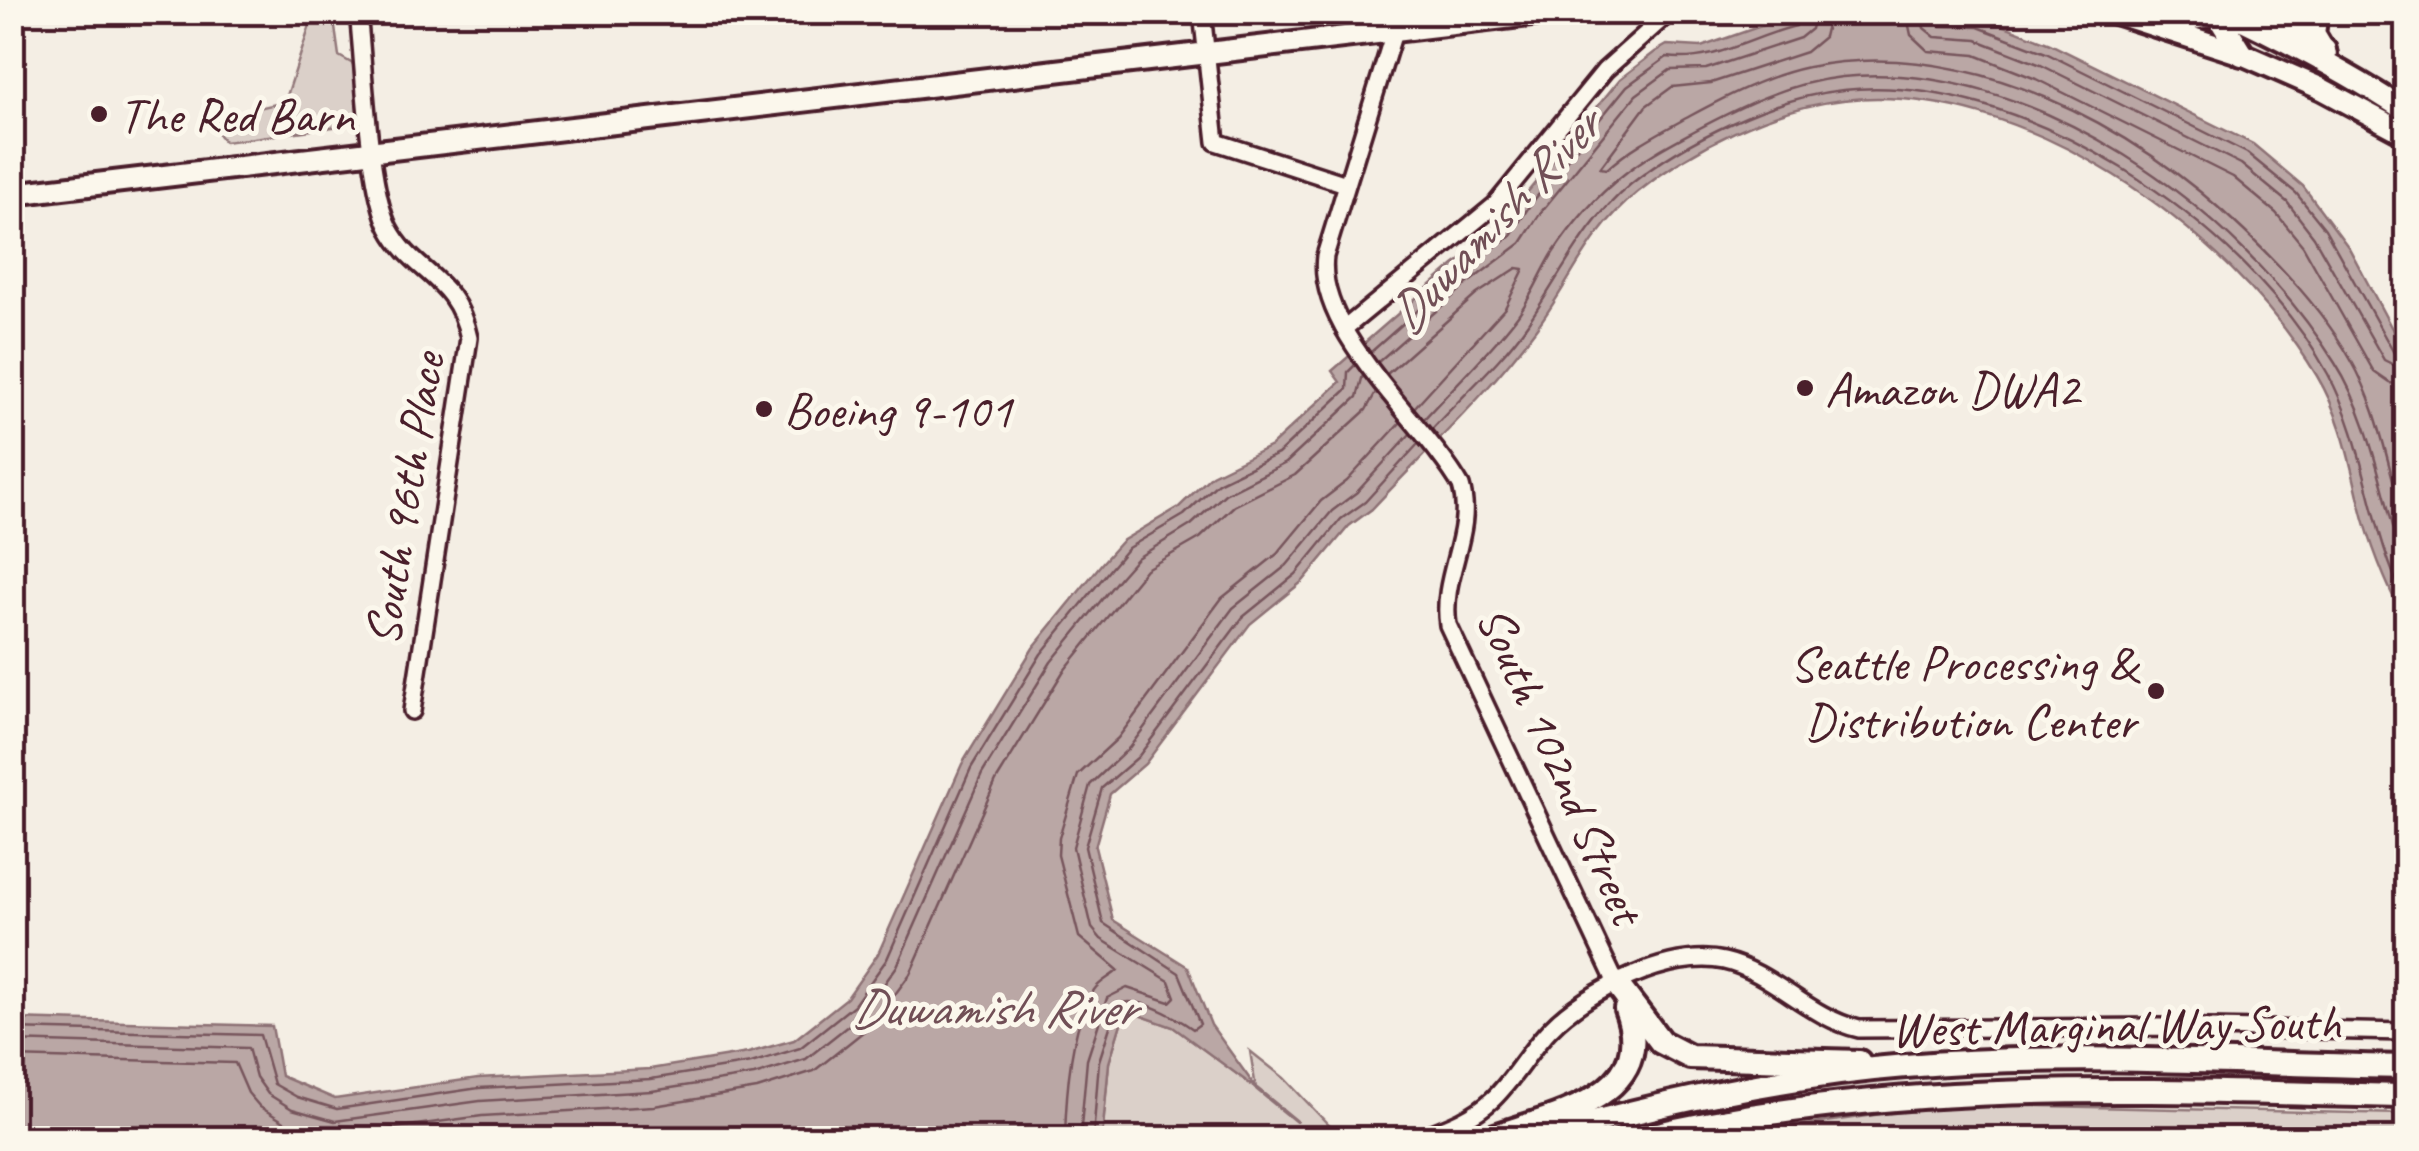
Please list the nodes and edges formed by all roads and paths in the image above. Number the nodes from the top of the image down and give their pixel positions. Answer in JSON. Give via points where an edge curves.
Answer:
{"nodes":[{"id":1,"x":358,"y":12,"type":"edge"},
{"id":2,"x":1202,"y":12,"type":"edge"},
{"id":3,"x":1556,"y":12,"type":"edge"},
{"id":4,"x":1670,"y":12,"type":"edge"},
{"id":5,"x":2112,"y":12,"type":"edge"},
{"id":6,"x":2268,"y":12,"type":"edge"},
{"id":7,"x":2317,"y":12,"type":"edge"},
{"id":8,"x":2224,"y":14,"type":"edge"},
{"id":9,"x":2149,"y":22,"type":"junction"},
{"id":10,"x":1394,"y":32,"type":"junction"},
{"id":11,"x":1207,"y":52,"type":"junction"},
{"id":12,"x":2242,"y":54,"type":"junction"},
{"id":13,"x":2326,"y":55,"type":"junction"},
{"id":14,"x":2406,"y":111,"type":"edge"},
{"id":15,"x":2406,"y":134,"type":"edge"},
{"id":16,"x":374,"y":150,"type":"junction"},
{"id":17,"x":1346,"y":184,"type":"junction"},
{"id":18,"x":12,"y":194,"type":"edge"},
{"id":19,"x":1344,"y":329,"type":"junction"},
{"id":20,"x":412,"y":711,"type":"dead end"},
{"id":21,"x":1616,"y":982,"type":"junction"},
{"id":22,"x":2406,"y":1032,"type":"edge"},
{"id":23,"x":1902,"y":1066,"type":"junction"},
{"id":24,"x":2406,"y":1066,"type":"edge"},
{"id":25,"x":2406,"y":1096,"type":"edge"},
{"id":26,"x":1419,"y":1138,"type":"edge"},
{"id":27,"x":1490,"y":1138,"type":"edge"},
{"id":28,"x":1534,"y":1138,"type":"edge"},
{"id":29,"x":1641,"y":1138,"type":"edge"}],
"edges":[{"from":1,"to":16,"type":"street","name":"South 96th Place"},
{"from":2,"to":11,"type":"street"},
{"from":3,"to":10,"type":"main road"},
{"from":4,"to":19,"type":"street","via":[[1592,86],[1495,205]]},
{"from":5,"to":9,"type":"main road"},
{"from":6,"to":13,"type":"highway"},
{"from":7,"to":13,"type":"main road","via":[[2314,34]]},
{"from":8,"to":9,"type":"street","via":[[2188,23]]},
{"from":8,"to":12,"type":"highway"},
{"from":8,"to":13,"type":"main road","via":[[2311,56]]},
{"from":9,"to":12,"type":"main road"},
{"from":10,"to":11,"type":"main road"},
{"from":10,"to":17,"type":"street","name":"South 102nd Street"},
{"from":11,"to":16,"type":"main road"},
{"from":11,"to":17,"type":"street","via":[[1216,142]]},
{"from":12,"to":15,"type":"main road"},
{"from":13,"to":14,"type":"main road"},
{"from":16,"to":18,"type":"main road"},
{"from":16,"to":20,"type":"street","name":"South 96th Place","via":[[381,206],[392,233],[448,288],[469,338]]},
{"from":17,"to":19,"type":"street","name":"South 102nd Street","via":[[1324,267],[1326,291]]},
{"from":19,"to":21,"type":"street","name":"South 102nd Street","via":[[1461,486],[1466,515],[1448,585],[1448,625]]},
{"from":21,"to":22,"type":"street","via":[[1678,961],[1724,961],[1825,1019],[1876,1029]]},
{"from":21,"to":23,"type":"highway","via":[[1661,1042],[1690,1057]]},
{"from":21,"to":26,"type":"street","via":[[1552,1026],[1477,1112]]},
{"from":21,"to":27,"type":"highway","via":[[1634,1029],[1618,1081],[1591,1102]]},
{"from":23,"to":24,"type":"highway","name":"West Marginal Way South"},
{"from":23,"to":28,"type":"highway","name":"West Marginal Way South","via":[[1720,1094]]},
{"from":25,"to":29,"type":"highway","name":"West Marginal Way South","via":[[1993,1090],[1805,1108]]}]}
